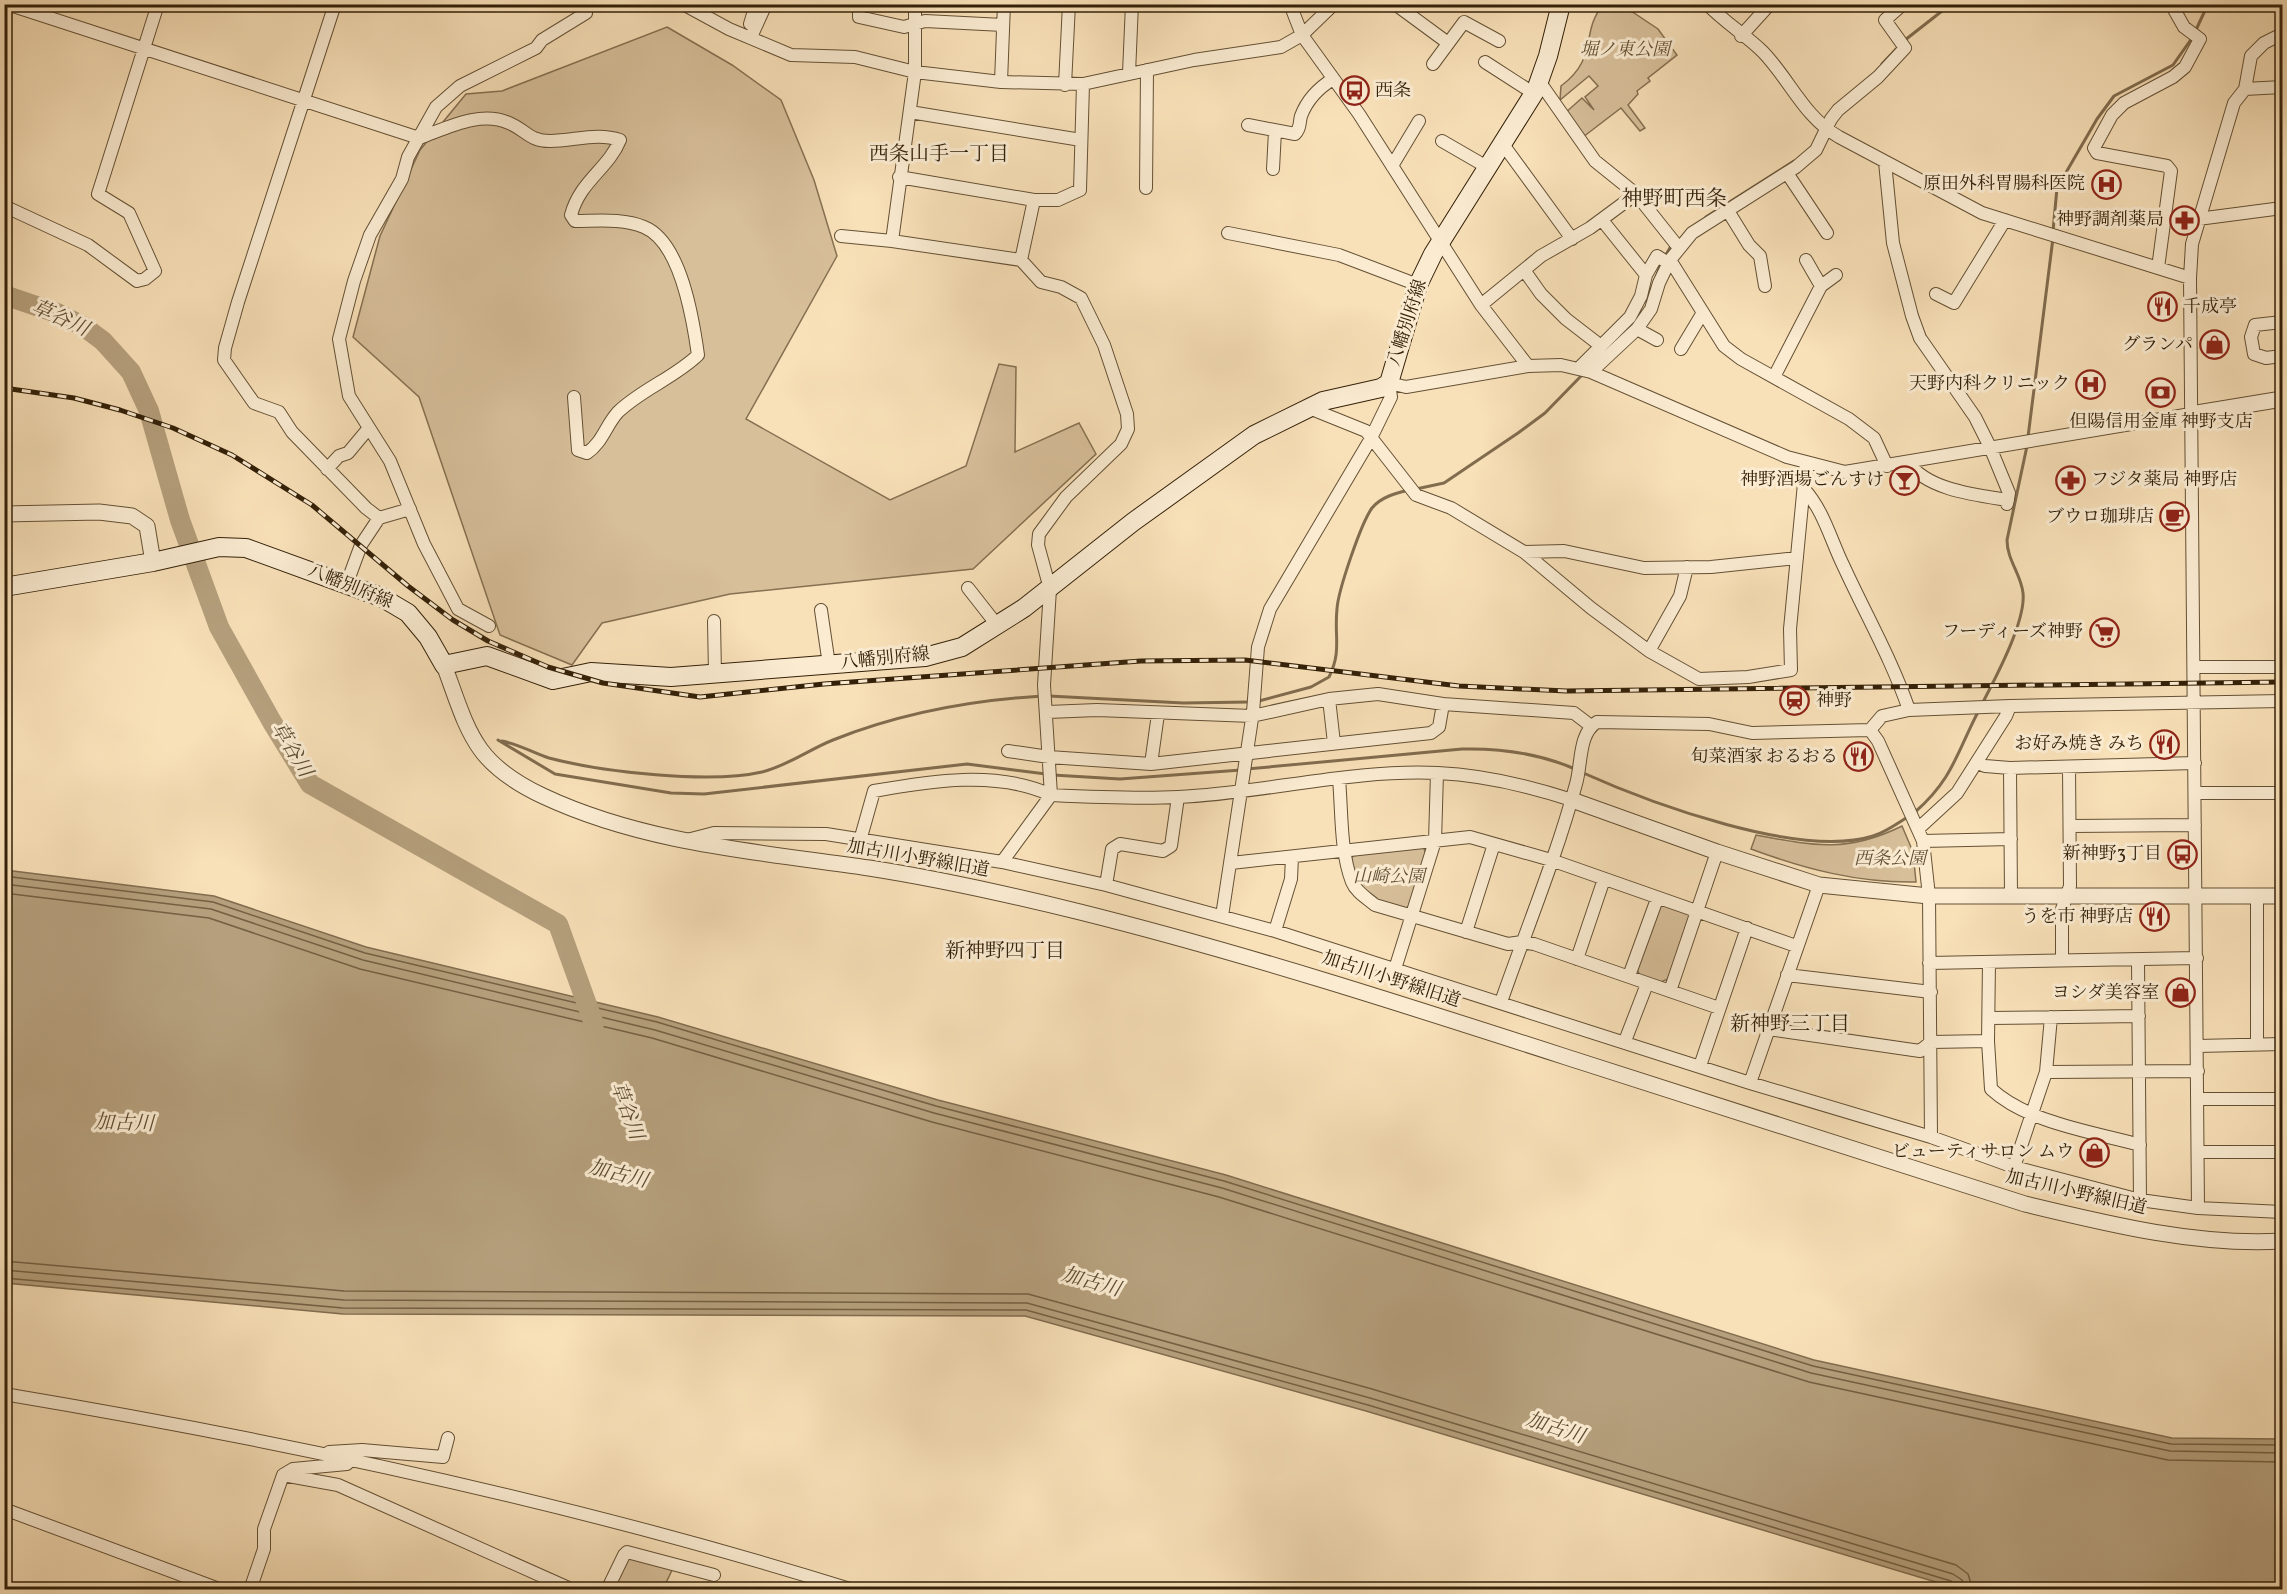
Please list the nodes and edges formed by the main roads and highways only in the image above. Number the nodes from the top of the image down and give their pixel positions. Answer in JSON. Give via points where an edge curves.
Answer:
{"nodes":[{"id":1,"x":1561,"y":4,"type":"edge"},
{"id":2,"x":4,"y":587,"type":"edge"}],
"edges":[{"from":1,"to":2,"type":"main road","name":"八幡別府線","via":[[1536,87],[1418,285],[1389,383],[1323,401],[1254,435],[1133,522],[1050,589],[962,647],[925,657],[829,665],[644,677],[591,672],[553,680],[487,656],[444,665],[408,613],[381,597],[246,548],[219,547]]}]}
